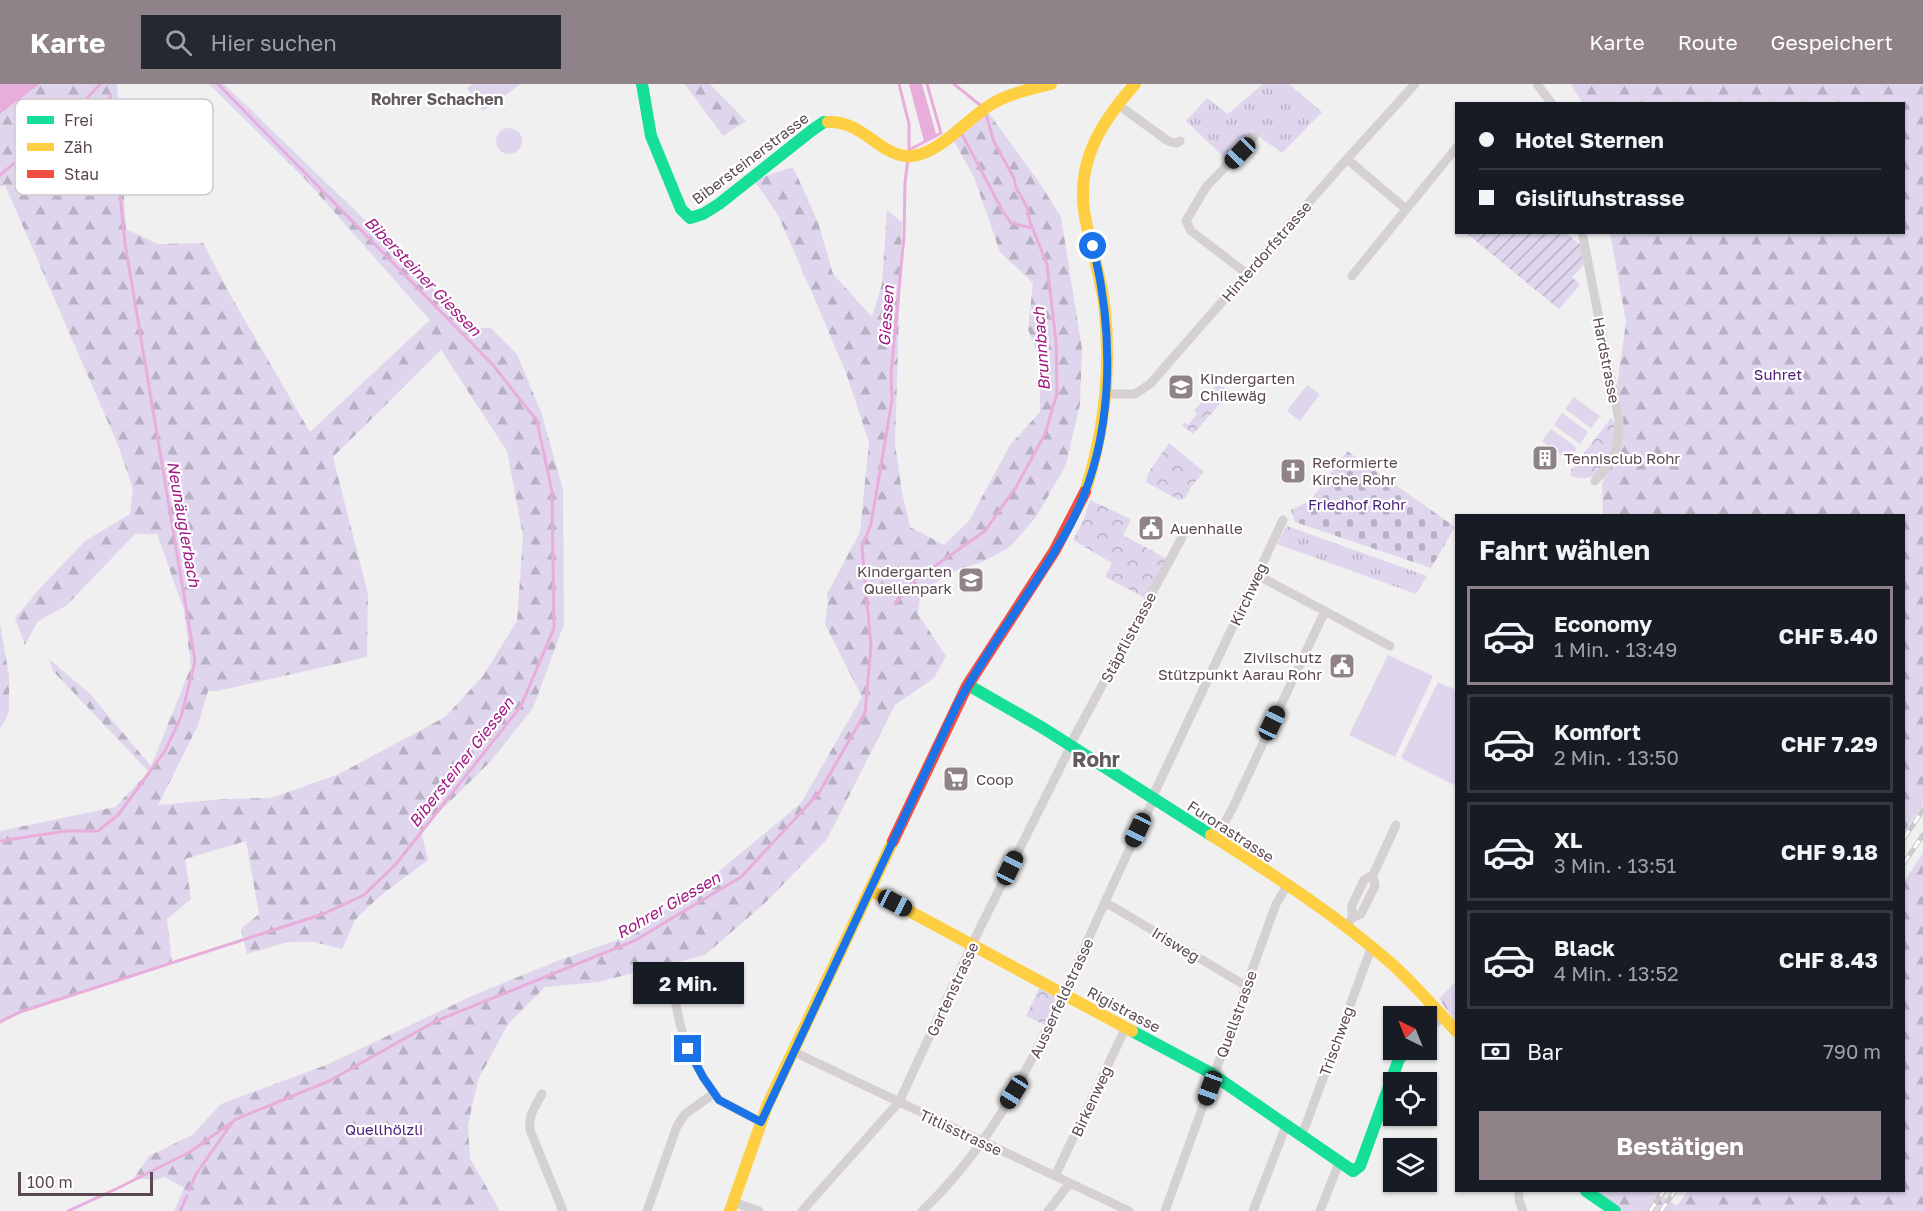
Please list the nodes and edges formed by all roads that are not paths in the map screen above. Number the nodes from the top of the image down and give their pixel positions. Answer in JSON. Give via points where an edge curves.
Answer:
{"nodes":[{"id":1,"x":642,"y":84,"type":"edge"},
{"id":2,"x":1051,"y":84,"type":"edge"},
{"id":3,"x":1135,"y":84,"type":"edge"},
{"id":4,"x":1415,"y":84,"type":"edge"},
{"id":5,"x":1538,"y":84,"type":"edge"},
{"id":6,"x":1550,"y":102,"type":"edge"},
{"id":7,"x":1117,"y":104,"type":"junction"},
{"id":8,"x":1254,"y":137,"type":"dead end"},
{"id":9,"x":1180,"y":141,"type":"dead end"},
{"id":10,"x":1455,"y":149,"type":"edge"},
{"id":11,"x":1347,"y":159,"type":"junction"},
{"id":12,"x":1407,"y":209,"type":"junction"},
{"id":13,"x":1582,"y":234,"type":"edge"},
{"id":14,"x":1246,"y":273,"type":"junction"},
{"id":15,"x":1352,"y":276,"type":"dead end"},
{"id":16,"x":1105,"y":394,"type":"junction"},
{"id":17,"x":1595,"y":481,"type":"dead end"},
{"id":18,"x":1284,"y":520,"type":"dead end"},
{"id":19,"x":1186,"y":530,"type":"dead end"},
{"id":20,"x":1257,"y":575,"type":"junction"},
{"id":21,"x":1325,"y":611,"type":"junction"},
{"id":22,"x":1390,"y":646,"type":"dead end"},
{"id":23,"x":968,"y":685,"type":"junction"},
{"id":24,"x":1071,"y":746,"type":"junction"},
{"id":25,"x":1153,"y":799,"type":"junction"},
{"id":26,"x":1396,"y":825,"type":"dead end"},
{"id":27,"x":1216,"y":839,"type":"junction"},
{"id":28,"x":1287,"y":886,"type":"junction"},
{"id":29,"x":870,"y":890,"type":"junction"},
{"id":30,"x":1105,"y":902,"type":"junction"},
{"id":31,"x":1349,"y":922,"type":"junction"},
{"id":32,"x":972,"y":945,"type":"junction"},
{"id":33,"x":1372,"y":946,"type":"junction"},
{"id":34,"x":669,"y":972,"type":"dead end"},
{"id":35,"x":1246,"y":986,"type":"junction"},
{"id":36,"x":1064,"y":993,"type":"junction"},
{"id":37,"x":1444,"y":1016,"type":"junction"},
{"id":38,"x":1437,"y":1022,"type":"edge"},
{"id":39,"x":1126,"y":1027,"type":"junction"},
{"id":40,"x":1455,"y":1030,"type":"edge"},
{"id":41,"x":794,"y":1052,"type":"junction"},
{"id":42,"x":1399,"y":1060,"type":"edge"},
{"id":43,"x":1214,"y":1075,"type":"junction"},
{"id":44,"x":542,"y":1094,"type":"dead end"},
{"id":45,"x":713,"y":1094,"type":"junction"},
{"id":46,"x":899,"y":1102,"type":"junction"},
{"id":47,"x":761,"y":1122,"type":"junction"},
{"id":48,"x":1286,"y":1126,"type":"junction"},
{"id":49,"x":1300,"y":1136,"type":"junction"},
{"id":50,"x":982,"y":1142,"type":"junction"},
{"id":51,"x":1339,"y":1163,"type":"junction"},
{"id":52,"x":1055,"y":1176,"type":"junction"},
{"id":53,"x":1070,"y":1183,"type":"junction"},
{"id":54,"x":1519,"y":1192,"type":"edge"},
{"id":55,"x":1587,"y":1192,"type":"edge"},
{"id":56,"x":731,"y":1207,"type":"edge"},
{"id":57,"x":563,"y":1211,"type":"edge"},
{"id":58,"x":647,"y":1211,"type":"edge"},
{"id":59,"x":759,"y":1211,"type":"edge"},
{"id":60,"x":802,"y":1211,"type":"edge"},
{"id":61,"x":922,"y":1211,"type":"edge"},
{"id":62,"x":1048,"y":1211,"type":"edge"},
{"id":63,"x":1129,"y":1211,"type":"edge"},
{"id":64,"x":1165,"y":1211,"type":"edge"},
{"id":65,"x":1253,"y":1211,"type":"edge"},
{"id":66,"x":1320,"y":1211,"type":"edge"},
{"id":67,"x":1523,"y":1211,"type":"edge"},
{"id":68,"x":1614,"y":1211,"type":"edge"}],
"edges":[{"from":1,"to":2,"type":"main road","name":"Bibersteinerstrasse","via":[[651,136],[681,208],[690,218],[722,201],[824,122],[852,124],[898,154],[909,156],[951,136],[996,102]]},
{"from":3,"to":7,"type":"main road"},
{"from":4,"to":11,"type":"street","name":"Hinterdorfstrasse"},
{"from":5,"to":6,"type":"street"},
{"from":7,"to":9,"type":"street","via":[[1168,141]]},
{"from":7,"to":16,"type":"main road","via":[[1091,145],[1083,181],[1085,215],[1102,291],[1107,346]]},
{"from":8,"to":14,"type":"street","via":[[1206,187],[1186,221],[1191,231]]},
{"from":10,"to":12,"type":"street"},
{"from":11,"to":12,"type":"street"},
{"from":11,"to":14,"type":"street","name":"Hinterdorfstrasse"},
{"from":12,"to":15,"type":"street"},
{"from":13,"to":17,"type":"street","name":"Hardstrasse","via":[[1619,420],[1617,452]]},
{"from":14,"to":16,"type":"street","name":"Hinterdorfstrasse","via":[[1149,384],[1135,394]]},
{"from":16,"to":23,"type":"main road","via":[[1095,461],[1069,527]]},
{"from":18,"to":20,"type":"street","name":"Kirchweg"},
{"from":19,"to":24,"type":"street","name":"Stäpflistrasse"},
{"from":20,"to":21,"type":"street"},
{"from":20,"to":25,"type":"street","name":"Kirchweg"},
{"from":21,"to":22,"type":"street"},
{"from":21,"to":27,"type":"street"},
{"from":23,"to":24,"type":"main road","name":"Furorastrasse"},
{"from":23,"to":29,"type":"main road"},
{"from":24,"to":25,"type":"main road","name":"Furorastrasse"},
{"from":24,"to":32,"type":"street","name":"Gartenstrasse"},
{"from":25,"to":27,"type":"main road","name":"Furorastrasse"},
{"from":25,"to":30,"type":"street","name":"Ausserfeldstrasse"},
{"from":26,"to":31,"type":"street","via":[[1373,875],[1375,886],[1361,914]]},
{"from":27,"to":28,"type":"main road","name":"Furorastrasse"},
{"from":28,"to":31,"type":"main road","name":"Furorastrasse"},
{"from":28,"to":35,"type":"street","name":"Quellstrasse","via":[[1276,904]]},
{"from":29,"to":32,"type":"main road","name":"Rigistrasse"},
{"from":29,"to":41,"type":"main road"},
{"from":30,"to":35,"type":"street","name":"Irisweg"},
{"from":30,"to":36,"type":"street","name":"Ausserfeldstrasse"},
{"from":31,"to":33,"type":"main road","name":"Furorastrasse"},
{"from":32,"to":36,"type":"main road","name":"Rigistrasse"},
{"from":32,"to":46,"type":"street","name":"Gartenstrasse"},
{"from":33,"to":37,"type":"main road","name":"Furorastrasse"},
{"from":33,"to":49,"type":"street","name":"Trischweg"},
{"from":34,"to":45,"type":"street","via":[[688,1049]]},
{"from":35,"to":43,"type":"street","name":"Quellstrasse"},
{"from":36,"to":39,"type":"main road","name":"Rigistrasse"},
{"from":36,"to":50,"type":"street","name":"Ausserfeldstrasse","via":[[1023,1078]]},
{"from":37,"to":38,"type":"street"},
{"from":37,"to":40,"type":"main road","name":"Furorastrasse"},
{"from":39,"to":43,"type":"main road","name":"Rigistrasse"},
{"from":39,"to":52,"type":"street","name":"Birkenweg"},
{"from":41,"to":46,"type":"street","name":"Titlisstrasse"},
{"from":41,"to":47,"type":"main road"},
{"from":42,"to":51,"type":"main road","name":"Rigistrasse","via":[[1360,1166],[1353,1171]]},
{"from":43,"to":48,"type":"main road","name":"Rigistrasse"},
{"from":43,"to":64,"type":"street","name":"Quellstrasse"},
{"from":44,"to":57,"type":"street","via":[[531,1113],[530,1130]]},
{"from":45,"to":47,"type":"street"},
{"from":45,"to":58,"type":"street","via":[[685,1114],[677,1126]]},
{"from":46,"to":50,"type":"street","name":"Titlisstrasse"},
{"from":46,"to":60,"type":"street","name":"Gartenstrasse"},
{"from":47,"to":56,"type":"main road"},
{"from":48,"to":49,"type":"main road","name":"Rigistrasse"},
{"from":48,"to":65,"type":"street"},
{"from":49,"to":51,"type":"main road","name":"Rigistrasse"},
{"from":50,"to":52,"type":"street","name":"Titlisstrasse"},
{"from":50,"to":61,"type":"street","name":"Ausserfeldstrasse"},
{"from":51,"to":66,"type":"street"},
{"from":52,"to":53,"type":"street","name":"Titlisstrasse"},
{"from":53,"to":62,"type":"street"},
{"from":53,"to":63,"type":"street","name":"Titlisstrasse"},
{"from":54,"to":67,"type":"street"},
{"from":55,"to":68,"type":"main road"},
{"from":56,"to":59,"type":"street"}]}
